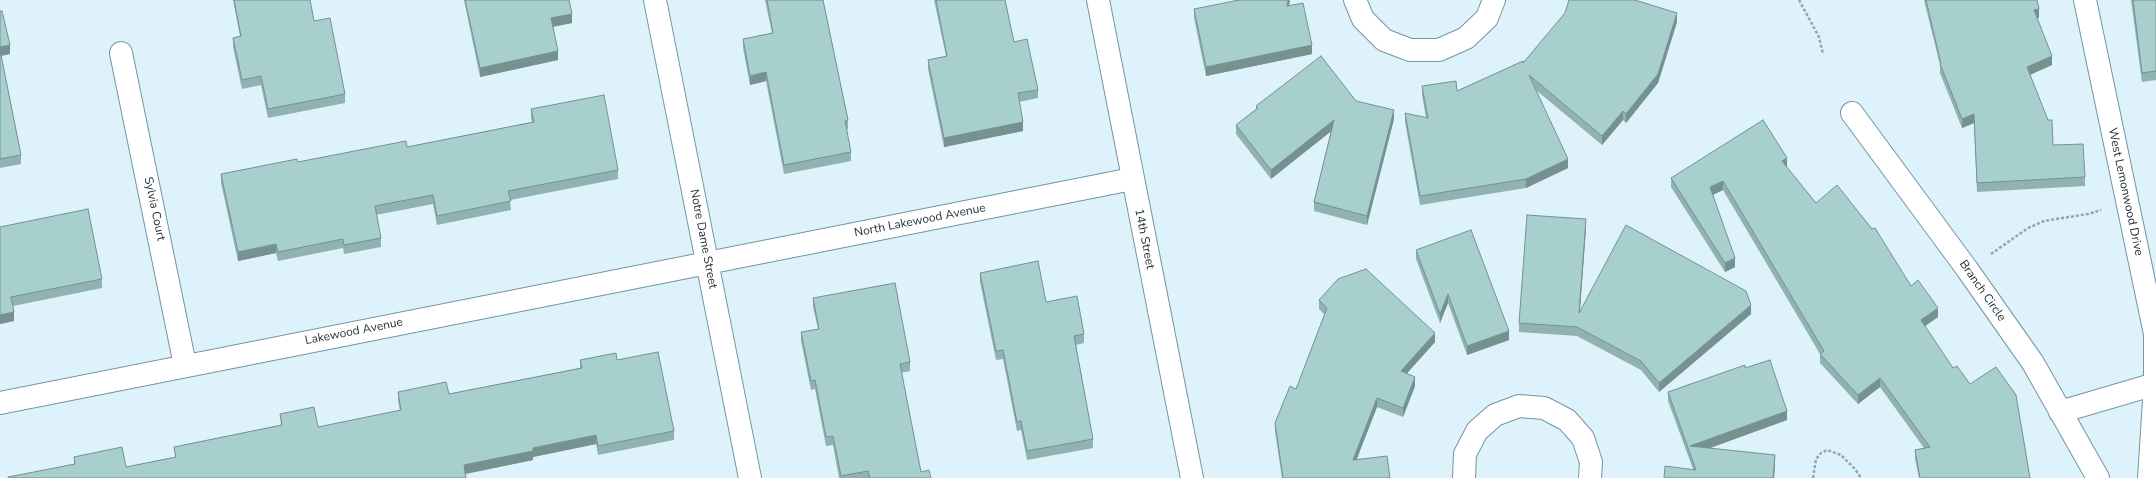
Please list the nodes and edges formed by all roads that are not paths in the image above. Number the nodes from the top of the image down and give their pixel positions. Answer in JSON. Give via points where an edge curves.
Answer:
{"nodes":[{"id":1,"x":655,"y":0,"type":"edge"},
{"id":2,"x":1098,"y":0,"type":"edge"},
{"id":3,"x":1355,"y":0,"type":"edge"},
{"id":4,"x":1494,"y":0,"type":"edge"},
{"id":5,"x":2085,"y":0,"type":"edge"},
{"id":6,"x":121,"y":54,"type":"dead end"},
{"id":7,"x":1852,"y":114,"type":"dead end"},
{"id":8,"x":1132,"y":179,"type":"junction"},
{"id":9,"x":707,"y":262,"type":"junction"},
{"id":10,"x":185,"y":366,"type":"junction"},
{"id":11,"x":2155,"y":384,"type":"junction"},
{"id":12,"x":0,"y":403,"type":"edge"},
{"id":13,"x":2060,"y":412,"type":"junction"},
{"id":14,"x":750,"y":478,"type":"edge"},
{"id":15,"x":1192,"y":478,"type":"edge"},
{"id":16,"x":1464,"y":478,"type":"edge"},
{"id":17,"x":1590,"y":478,"type":"edge"},
{"id":18,"x":2098,"y":478,"type":"edge"},
{"id":19,"x":2149,"y":478,"type":"edge"}],
"edges":[{"from":1,"to":9,"type":"street","name":"Notre Dame Street"},
{"from":2,"to":8,"type":"street","name":"14th Street"},
{"from":3,"to":4,"type":"street","via":[[1363,19],[1384,40],[1410,50],[1439,50],[1466,38],[1487,18]]},
{"from":5,"to":11,"type":"street","name":"West Lemonwood Drive","via":[[2155,334]]},
{"from":6,"to":10,"type":"street","name":"Sylvia Court"},
{"from":7,"to":13,"type":"street","name":"Branch Circle","via":[[2033,363]]},
{"from":8,"to":9,"type":"street","name":"North Lakewood Avenue"},
{"from":8,"to":15,"type":"street","name":"14th Street"},
{"from":9,"to":10,"type":"street","name":"Lakewood Avenue"},
{"from":9,"to":14,"type":"street","name":"Notre Dame Street"},
{"from":10,"to":12,"type":"street","name":"Lakewood Avenue"},
{"from":11,"to":13,"type":"street"},
{"from":11,"to":19,"type":"street","name":"West Lemonwood Drive"},
{"from":13,"to":18,"type":"street","name":"Branch Circle"},
{"from":16,"to":17,"type":"street","via":[[1465,454],[1477,431],[1495,415],[1519,406],[1544,408],[1567,420],[1583,438],[1591,462]]}]}
